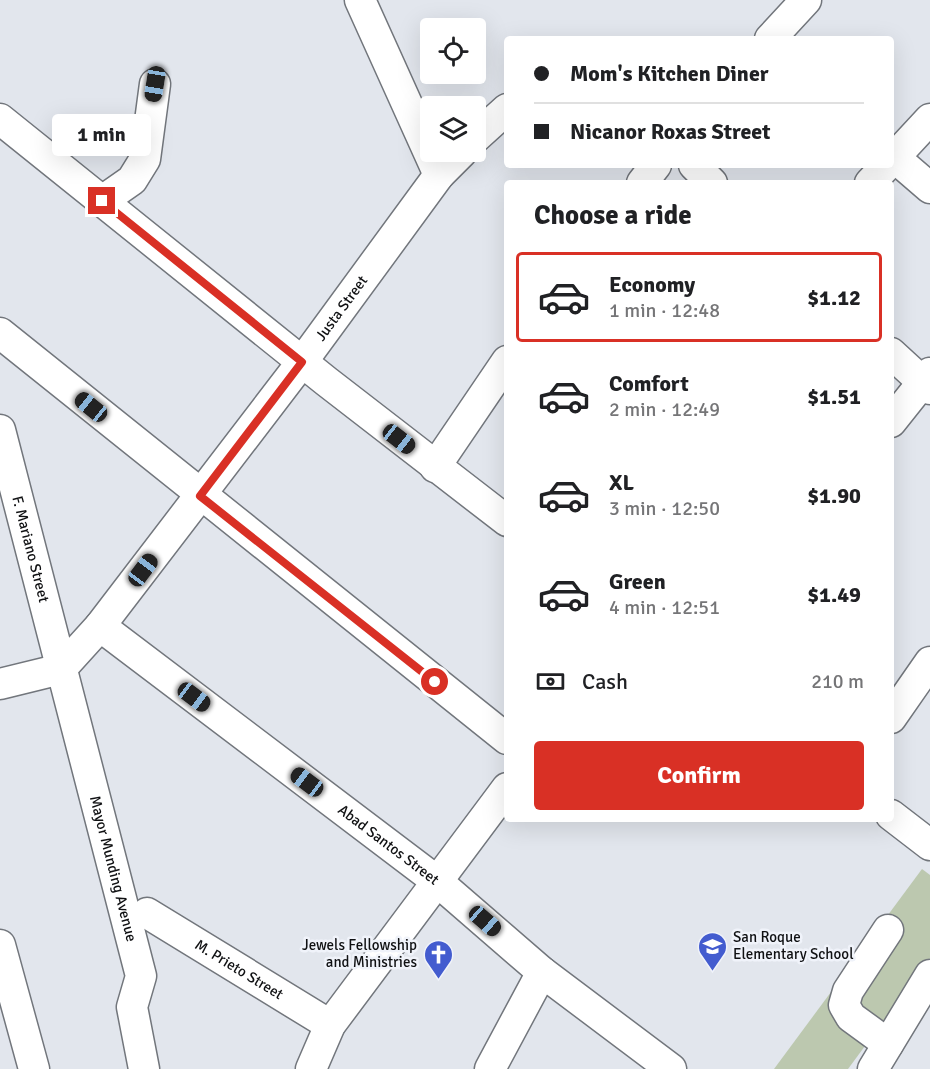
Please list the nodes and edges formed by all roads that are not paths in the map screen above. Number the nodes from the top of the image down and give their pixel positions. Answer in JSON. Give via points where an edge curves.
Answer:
{"nodes":[{"id":1,"x":360,"y":0,"type":"edge"},
{"id":2,"x":806,"y":0,"type":"edge"},
{"id":3,"x":773,"y":36,"type":"edge"},
{"id":4,"x":155,"y":84,"type":"dead end"},
{"id":5,"x":504,"y":112,"type":"edge"},
{"id":6,"x":930,"y":118,"type":"edge"},
{"id":7,"x":0,"y":119,"type":"edge"},
{"id":8,"x":486,"y":128,"type":"edge"},
{"id":9,"x":894,"y":158,"type":"edge"},
{"id":10,"x":452,"y":162,"type":"edge"},
{"id":11,"x":894,"y":163,"type":"edge"},
{"id":12,"x":654,"y":168,"type":"edge"},
{"id":13,"x":696,"y":168,"type":"edge"},
{"id":14,"x":884,"y":168,"type":"edge"},
{"id":15,"x":439,"y":175,"type":"junction"},
{"id":16,"x":644,"y":180,"type":"edge"},
{"id":17,"x":709,"y":180,"type":"edge"},
{"id":18,"x":873,"y":180,"type":"edge"},
{"id":19,"x":930,"y":188,"type":"edge"},
{"id":20,"x":102,"y":201,"type":"junction"},
{"id":21,"x":0,"y":333,"type":"edge"},
{"id":22,"x":894,"y":355,"type":"edge"},
{"id":23,"x":302,"y":362,"type":"junction"},
{"id":24,"x":504,"y":365,"type":"edge"},
{"id":25,"x":927,"y":381,"type":"edge"},
{"id":26,"x":894,"y":419,"type":"edge"},
{"id":27,"x":0,"y":430,"type":"edge"},
{"id":28,"x":435,"y":467,"type":"junction"},
{"id":29,"x":200,"y":496,"type":"junction"},
{"id":30,"x":504,"y":519,"type":"edge"},
{"id":31,"x":100,"y":626,"type":"junction"},
{"id":32,"x":930,"y":662,"type":"edge"},
{"id":33,"x":61,"y":669,"type":"junction"},
{"id":34,"x":0,"y":684,"type":"edge"},
{"id":35,"x":894,"y":714,"type":"edge"},
{"id":36,"x":504,"y":737,"type":"edge"},
{"id":37,"x":504,"y":792,"type":"edge"},
{"id":38,"x":894,"y":817,"type":"edge"},
{"id":39,"x":930,"y":845,"type":"edge"},
{"id":40,"x":438,"y":882,"type":"junction"},
{"id":41,"x":147,"y":913,"type":"dead end"},
{"id":42,"x":888,"y":930,"type":"dead end"},
{"id":43,"x":0,"y":945,"type":"edge"},
{"id":44,"x":542,"y":972,"type":"junction"},
{"id":45,"x":930,"y":975,"type":"edge"},
{"id":46,"x":7,"y":1003,"type":"edge"},
{"id":47,"x":330,"y":1024,"type":"junction"},
{"id":48,"x":888,"y":1044,"type":"junction"},
{"id":49,"x":34,"y":1069,"type":"edge"},
{"id":50,"x":144,"y":1069,"type":"edge"},
{"id":51,"x":311,"y":1069,"type":"edge"},
{"id":52,"x":490,"y":1069,"type":"edge"},
{"id":53,"x":671,"y":1069,"type":"edge"},
{"id":54,"x":873,"y":1069,"type":"edge"}],
"edges":[{"from":1,"to":15,"type":"street"},
{"from":2,"to":3,"type":"street"},
{"from":4,"to":20,"type":"street","via":[[145,159],[132,180]]},
{"from":5,"to":8,"type":"street"},
{"from":6,"to":9,"type":"street"},
{"from":7,"to":20,"type":"street"},
{"from":10,"to":15,"type":"street","name":"Justa Street"},
{"from":11,"to":19,"type":"street"},
{"from":12,"to":16,"type":"street"},
{"from":13,"to":17,"type":"street"},
{"from":14,"to":18,"type":"street"},
{"from":15,"to":23,"type":"street","name":"Justa Street"},
{"from":20,"to":23,"type":"street"},
{"from":21,"to":29,"type":"street"},
{"from":22,"to":25,"type":"street"},
{"from":23,"to":28,"type":"street"},
{"from":23,"to":29,"type":"street","name":"Justa Street"},
{"from":24,"to":28,"type":"street"},
{"from":25,"to":26,"type":"street"},
{"from":27,"to":33,"type":"street","name":"F. Mariano Street"},
{"from":28,"to":30,"type":"street"},
{"from":29,"to":31,"type":"street","name":"Justa Street"},
{"from":29,"to":36,"type":"street"},
{"from":31,"to":33,"type":"street","name":"Justa Street"},
{"from":31,"to":40,"type":"street","name":"Abad Santos Street"},
{"from":32,"to":35,"type":"street"},
{"from":33,"to":34,"type":"street"},
{"from":33,"to":50,"type":"street","name":"Mayor Munding Avenue","via":[[141,976],[132,1007]]},
{"from":37,"to":40,"type":"street"},
{"from":38,"to":39,"type":"street"},
{"from":40,"to":44,"type":"street","name":"Abad Santos Street"},
{"from":40,"to":47,"type":"street"},
{"from":41,"to":47,"type":"street","name":"M. Prieto Street"},
{"from":42,"to":48,"type":"street","via":[[848,990],[844,1005],[851,1017]]},
{"from":43,"to":46,"type":"street"},
{"from":44,"to":52,"type":"street"},
{"from":44,"to":53,"type":"street","name":"Abad Santos Street"},
{"from":45,"to":48,"type":"street"},
{"from":46,"to":49,"type":"street"},
{"from":47,"to":51,"type":"street"},
{"from":48,"to":54,"type":"street"}]}
